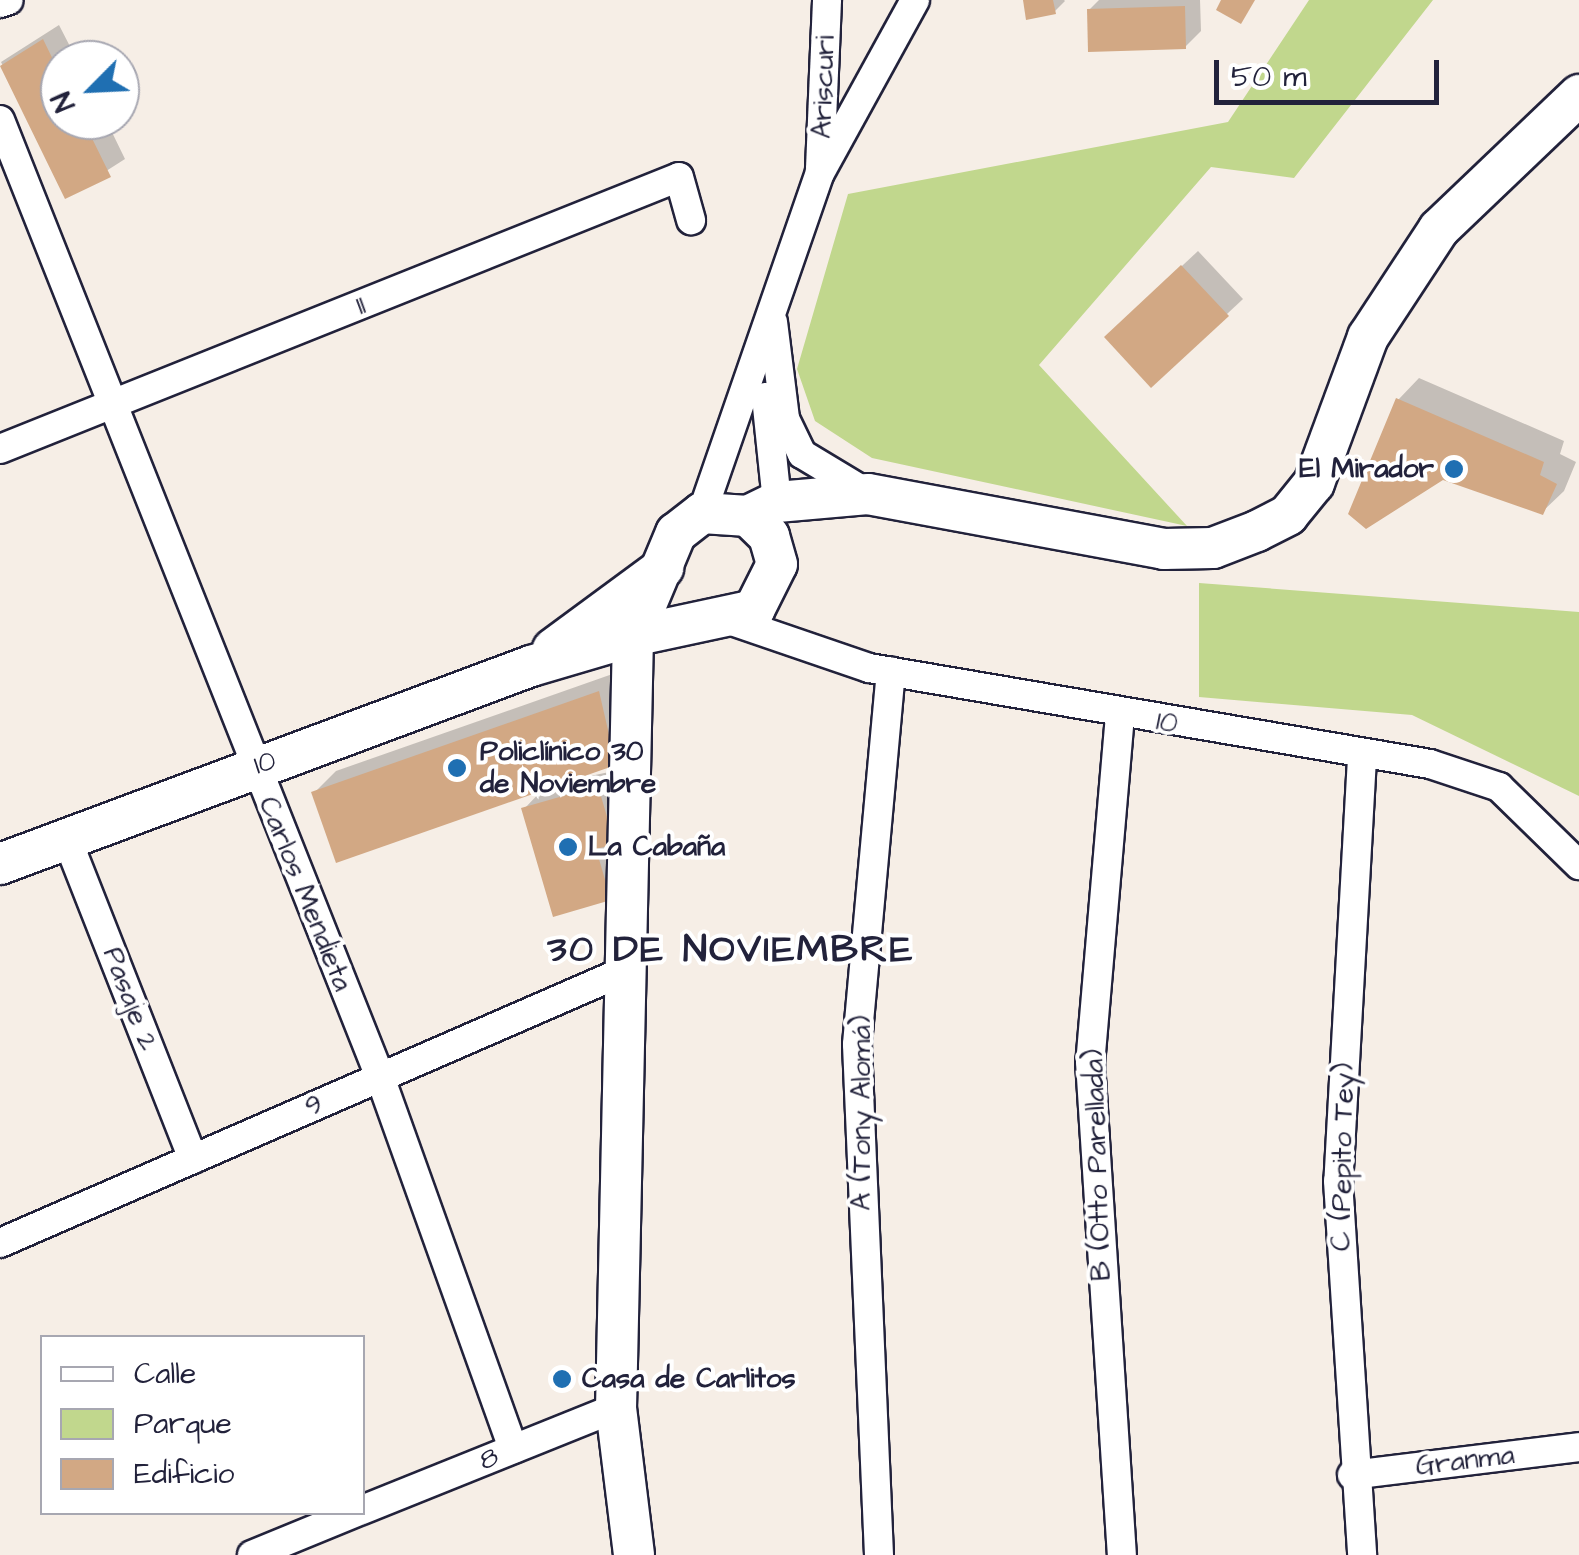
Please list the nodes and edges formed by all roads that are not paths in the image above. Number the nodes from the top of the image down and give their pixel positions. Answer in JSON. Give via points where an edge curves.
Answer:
{"nodes":[{"id":1,"x":8,"y":0,"type":"edge"},
{"id":2,"x":827,"y":0,"type":"edge"},
{"id":3,"x":915,"y":0,"type":"edge"},
{"id":4,"x":0,"y":4,"type":"edge"},
{"id":5,"x":1576,"y":105,"type":"edge"},
{"id":6,"x":0,"y":120,"type":"edge"},
{"id":7,"x":820,"y":173,"type":"junction"},
{"id":8,"x":692,"y":220,"type":"dead end"},
{"id":9,"x":772,"y":315,"type":"junction"},
{"id":10,"x":760,"y":351,"type":"junction"},
{"id":11,"x":112,"y":406,"type":"junction"},
{"id":12,"x":0,"y":449,"type":"edge"},
{"id":13,"x":850,"y":494,"type":"junction"},
{"id":14,"x":763,"y":509,"type":"junction"},
{"id":15,"x":702,"y":512,"type":"junction"},
{"id":16,"x":778,"y":564,"type":"junction"},
{"id":17,"x":667,"y":566,"type":"junction"},
{"id":18,"x":729,"y":620,"type":"junction"},
{"id":19,"x":633,"y":636,"type":"junction"},
{"id":20,"x":531,"y":666,"type":"junction"},
{"id":21,"x":891,"y":672,"type":"junction"},
{"id":22,"x":1120,"y":715,"type":"junction"},
{"id":23,"x":1362,"y":758,"type":"junction"},
{"id":24,"x":252,"y":768,"type":"junction"},
{"id":25,"x":66,"y":839,"type":"junction"},
{"id":26,"x":0,"y":864,"type":"edge"},
{"id":27,"x":1579,"y":864,"type":"edge"},
{"id":28,"x":629,"y":968,"type":"junction"},
{"id":29,"x":380,"y":1077,"type":"junction"},
{"id":30,"x":192,"y":1159,"type":"junction"},
{"id":31,"x":0,"y":1243,"type":"edge"},
{"id":32,"x":616,"y":1408,"type":"junction"},
{"id":33,"x":1579,"y":1447,"type":"edge"},
{"id":34,"x":514,"y":1449,"type":"junction"},
{"id":35,"x":1352,"y":1475,"type":"junction"},
{"id":36,"x":365,"y":1509,"type":"edge"},
{"id":37,"x":350,"y":1515,"type":"edge"},
{"id":38,"x":252,"y":1555,"type":"edge"},
{"id":39,"x":634,"y":1555,"type":"edge"},
{"id":40,"x":879,"y":1555,"type":"edge"},
{"id":41,"x":1122,"y":1555,"type":"edge"},
{"id":42,"x":1362,"y":1555,"type":"edge"}],
"edges":[{"from":1,"to":4,"type":"street"},
{"from":2,"to":7,"type":"street","name":"Ariscuri"},
{"from":3,"to":7,"type":"street"},
{"from":5,"to":13,"type":"main road","via":[[1439,229],[1368,338],[1314,483],[1288,515],[1214,548],[1164,549]]},
{"from":6,"to":11,"type":"street","name":"Carlos Mendieta"},
{"from":7,"to":9,"type":"street"},
{"from":8,"to":11,"type":"street","name":"11","via":[[679,177]]},
{"from":9,"to":10,"type":"street"},
{"from":9,"to":13,"type":"street","via":[[785,419],[802,454]]},
{"from":10,"to":14,"type":"street"},
{"from":10,"to":15,"type":"street"},
{"from":11,"to":12,"type":"street","name":"11"},
{"from":11,"to":24,"type":"street","name":"Carlos Mendieta"},
{"from":13,"to":14,"type":"main road"},
{"from":13,"to":16,"type":"main road"},
{"from":14,"to":15,"type":"main road"},
{"from":14,"to":16,"type":"main road"},
{"from":15,"to":17,"type":"main road","name":"10","via":[[676,533]]},
{"from":16,"to":18,"type":"main road","via":[[754,610]]},
{"from":17,"to":18,"type":"main road","name":"10","via":[[676,595],[698,616]]},
{"from":17,"to":19,"type":"main road"},
{"from":17,"to":20,"type":"main road","name":"10"},
{"from":18,"to":19,"type":"main road","name":"10"},
{"from":18,"to":21,"type":"street","name":"10"},
{"from":19,"to":20,"type":"main road","name":"10"},
{"from":19,"to":28,"type":"main road"},
{"from":20,"to":24,"type":"main road","name":"10"},
{"from":21,"to":22,"type":"street","name":"10"},
{"from":21,"to":40,"type":"street","name":"A (Tony Alomá)","via":[[857,1044]]},
{"from":22,"to":23,"type":"street","name":"10"},
{"from":22,"to":41,"type":"street","name":"B (Otto Parellada)","via":[[1090,1062]]},
{"from":23,"to":27,"type":"street","name":"10","via":[[1430,764],[1500,787]]},
{"from":23,"to":35,"type":"street","name":"C (Pepito Tey)","via":[[1338,1181]]},
{"from":24,"to":25,"type":"main road","name":"10"},
{"from":24,"to":29,"type":"street","name":"Carlos Mendieta"},
{"from":25,"to":26,"type":"main road","name":"10"},
{"from":25,"to":30,"type":"street","name":"Pasaje 2"},
{"from":28,"to":29,"type":"street","name":"9"},
{"from":28,"to":32,"type":"main road"},
{"from":29,"to":30,"type":"street","name":"9"},
{"from":29,"to":34,"type":"street","name":"Carlos Mendieta"},
{"from":30,"to":31,"type":"street","name":"9"},
{"from":32,"to":34,"type":"street","name":"8"},
{"from":32,"to":39,"type":"main road"},
{"from":33,"to":35,"type":"street","name":"Granma"},
{"from":34,"to":36,"type":"street","name":"8"},
{"from":35,"to":42,"type":"street","name":"C (Pepito Tey)"},
{"from":37,"to":38,"type":"street","name":"8"}]}
